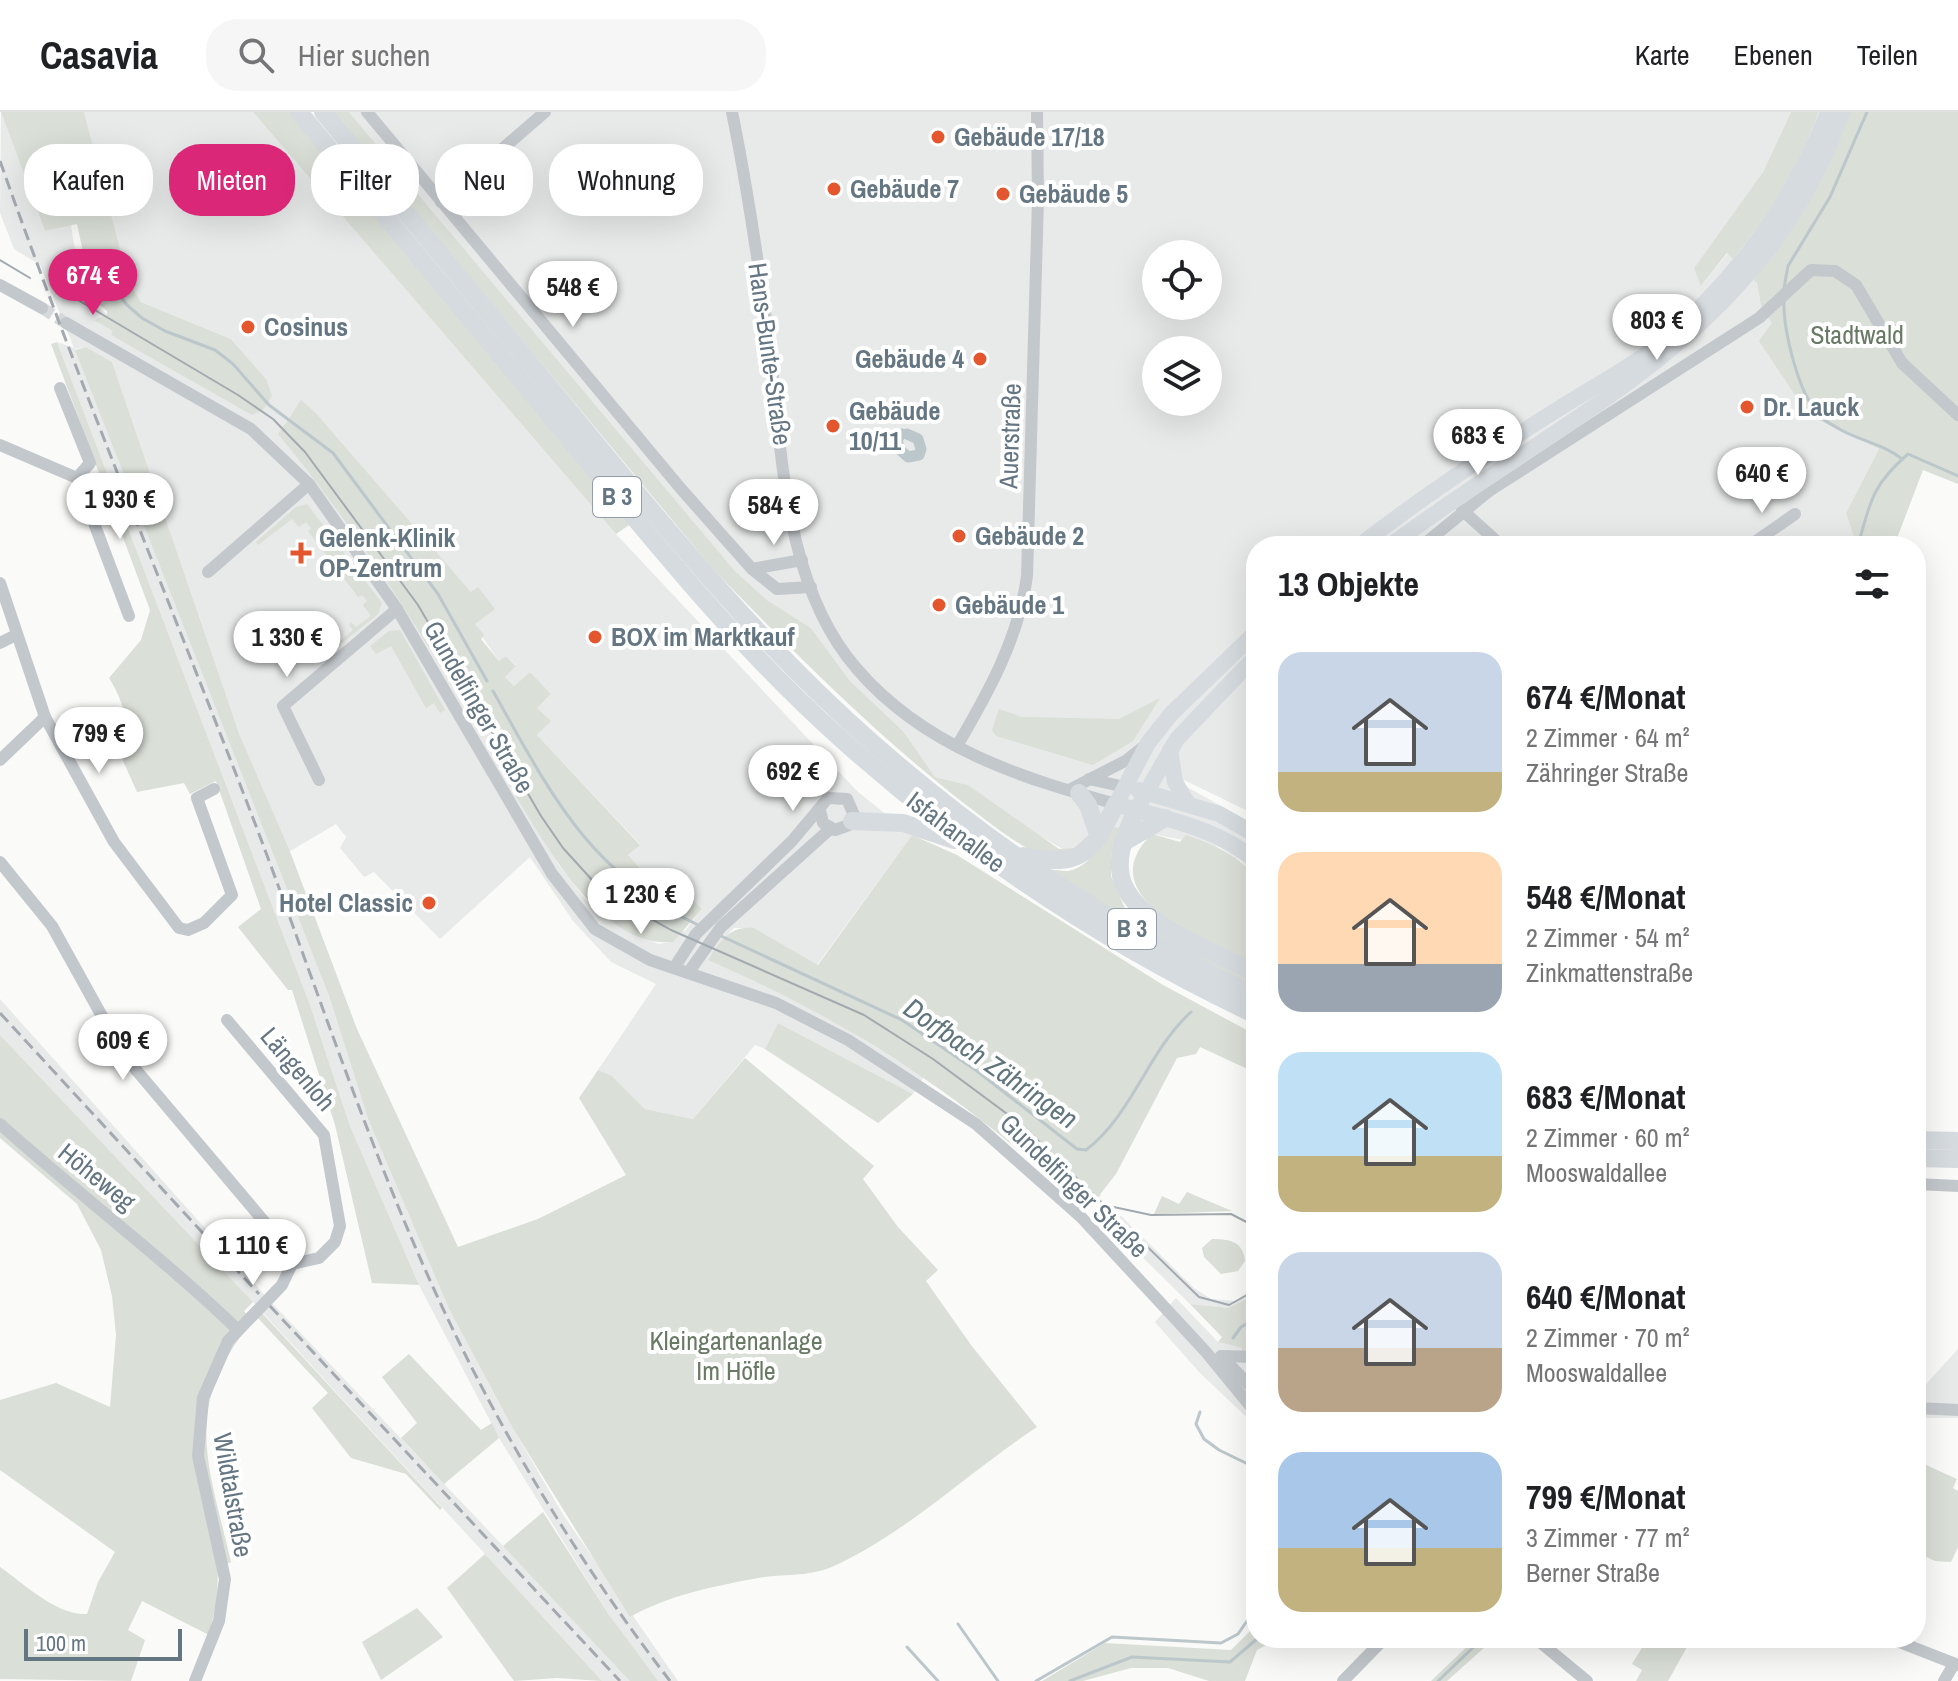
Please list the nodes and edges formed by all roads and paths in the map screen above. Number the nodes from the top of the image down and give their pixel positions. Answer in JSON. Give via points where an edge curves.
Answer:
{"nodes":[{"id":1,"x":299,"y":112,"type":"edge"},
{"id":2,"x":323,"y":112,"type":"edge"},
{"id":3,"x":367,"y":112,"type":"edge"},
{"id":4,"x":545,"y":112,"type":"edge"},
{"id":5,"x":732,"y":112,"type":"edge"},
{"id":6,"x":1037,"y":112,"type":"edge"},
{"id":7,"x":1828,"y":112,"type":"edge"},
{"id":8,"x":1842,"y":112,"type":"edge"},
{"id":9,"x":508,"y":144,"type":"edge"},
{"id":10,"x":435,"y":195,"type":"edge"},
{"id":11,"x":453,"y":216,"type":"edge"},
{"id":12,"x":0,"y":286,"type":"edge"},
{"id":13,"x":42,"y":308,"type":"tunnel mouth"},
{"id":14,"x":66,"y":323,"type":"tunnel mouth"},
{"id":15,"x":60,"y":388,"type":"dead end"},
{"id":16,"x":1958,"y":415,"type":"edge"},
{"id":17,"x":0,"y":445,"type":"edge"},
{"id":18,"x":77,"y":478,"type":"junction"},
{"id":19,"x":309,"y":484,"type":"junction"},
{"id":20,"x":1462,"y":510,"type":"junction"},
{"id":21,"x":1795,"y":514,"type":"dead end"},
{"id":22,"x":1372,"y":536,"type":"edge"},
{"id":23,"x":1404,"y":536,"type":"edge"},
{"id":24,"x":1433,"y":536,"type":"edge"},
{"id":25,"x":1491,"y":536,"type":"edge"},
{"id":26,"x":1763,"y":536,"type":"edge"},
{"id":27,"x":802,"y":560,"type":"junction"},
{"id":28,"x":752,"y":569,"type":"junction"},
{"id":29,"x":208,"y":572,"type":"dead end"},
{"id":30,"x":0,"y":583,"type":"edge"},
{"id":31,"x":811,"y":587,"type":"junction"},
{"id":32,"x":397,"y":609,"type":"junction"},
{"id":33,"x":129,"y":616,"type":"dead end"},
{"id":34,"x":16,"y":635,"type":"junction"},
{"id":35,"x":1246,"y":642,"type":"edge"},
{"id":36,"x":0,"y":643,"type":"edge"},
{"id":37,"x":1246,"y":666,"type":"edge"},
{"id":38,"x":45,"y":717,"type":"junction"},
{"id":39,"x":1148,"y":743,"type":"junction"},
{"id":40,"x":957,"y":746,"type":"junction"},
{"id":41,"x":1170,"y":749,"type":"junction"},
{"id":42,"x":0,"y":760,"type":"edge"},
{"id":43,"x":319,"y":780,"type":"dead end"},
{"id":44,"x":1079,"y":787,"type":"junction"},
{"id":45,"x":214,"y":789,"type":"dead end"},
{"id":46,"x":1146,"y":792,"type":"junction"},
{"id":47,"x":1121,"y":795,"type":"junction"},
{"id":48,"x":1188,"y":804,"type":"junction"},
{"id":49,"x":820,"y":810,"type":"junction"},
{"id":50,"x":1136,"y":810,"type":"junction"},
{"id":51,"x":1165,"y":818,"type":"junction"},
{"id":52,"x":852,"y":821,"type":"junction"},
{"id":53,"x":830,"y":829,"type":"junction"},
{"id":54,"x":1246,"y":830,"type":"edge"},
{"id":55,"x":1099,"y":837,"type":"junction"},
{"id":56,"x":1124,"y":842,"type":"junction"},
{"id":57,"x":971,"y":846,"type":"junction"},
{"id":58,"x":1246,"y":853,"type":"edge"},
{"id":59,"x":1012,"y":854,"type":"junction"},
{"id":60,"x":0,"y":862,"type":"edge"},
{"id":61,"x":715,"y":924,"type":"junction"},
{"id":62,"x":674,"y":968,"type":"junction"},
{"id":63,"x":1246,"y":968,"type":"edge"},
{"id":64,"x":688,"y":973,"type":"junction"},
{"id":65,"x":1246,"y":991,"type":"edge"},
{"id":66,"x":1210,"y":992,"type":"junction"},
{"id":67,"x":1246,"y":1010,"type":"edge"},
{"id":68,"x":227,"y":1020,"type":"dead end"},
{"id":69,"x":1246,"y":1024,"type":"edge"},
{"id":70,"x":0,"y":1124,"type":"edge"},
{"id":71,"x":1926,"y":1140,"type":"edge"},
{"id":72,"x":1958,"y":1141,"type":"edge"},
{"id":73,"x":1926,"y":1158,"type":"edge"},
{"id":74,"x":1958,"y":1159,"type":"edge"},
{"id":75,"x":1926,"y":1184,"type":"edge"},
{"id":76,"x":1958,"y":1186,"type":"edge"},
{"id":77,"x":292,"y":1264,"type":"junction"},
{"id":78,"x":237,"y":1329,"type":"junction"},
{"id":79,"x":1206,"y":1352,"type":"junction"},
{"id":80,"x":1221,"y":1356,"type":"junction"},
{"id":81,"x":1246,"y":1357,"type":"edge"},
{"id":82,"x":1246,"y":1380,"type":"edge"},
{"id":83,"x":1244,"y":1401,"type":"edge"},
{"id":84,"x":1926,"y":1408,"type":"edge"},
{"id":85,"x":1958,"y":1410,"type":"edge"},
{"id":86,"x":1375,"y":1648,"type":"edge"},
{"id":87,"x":1547,"y":1648,"type":"edge"},
{"id":88,"x":1915,"y":1648,"type":"edge"},
{"id":89,"x":1956,"y":1664,"type":"edge"},
{"id":90,"x":195,"y":1681,"type":"edge"},
{"id":91,"x":1343,"y":1681,"type":"edge"},
{"id":92,"x":1587,"y":1681,"type":"edge"},
{"id":93,"x":1944,"y":1681,"type":"edge"}],
"edges":[{"from":1,"to":57,"type":"highway","name":"Isfahanallee","number":"B 3","via":[[633,517],[743,640],[838,737]]},
{"from":2,"to":59,"type":"highway","name":"Isfahanallee","number":"B 3","via":[[733,604],[873,743]]},
{"from":3,"to":10,"type":"street"},
{"from":4,"to":9,"type":"street"},
{"from":5,"to":27,"type":"street","name":"Hans-Bunte-Straße"},
{"from":6,"to":40,"type":"street","name":"Auerstraße","via":[[1026,588],[1012,640]]},
{"from":7,"to":22,"type":"main road","via":[[1769,224],[1692,316],[1644,356],[1444,483]]},
{"from":8,"to":23,"type":"main road","via":[[1788,220],[1732,294],[1702,324],[1636,378]]},
{"from":11,"to":28,"type":"street"},
{"from":12,"to":13,"type":"street"},
{"from":14,"to":19,"type":"street","name":"Gundelfinger Straße","via":[[251,429]]},
{"from":15,"to":18,"type":"street","via":[[90,463]]},
{"from":16,"to":20,"type":"street","via":[[1902,363],[1856,285],[1835,271],[1811,270],[1759,318]]},
{"from":17,"to":18,"type":"street"},
{"from":18,"to":33,"type":"street"},
{"from":19,"to":29,"type":"street"},
{"from":19,"to":32,"type":"street","name":"Gundelfinger Straße"},
{"from":20,"to":24,"type":"street"},
{"from":20,"to":25,"type":"street"},
{"from":21,"to":26,"type":"street"},
{"from":27,"to":28,"type":"street"},
{"from":27,"to":31,"type":"street","name":"Hans-Bunte-Straße"},
{"from":28,"to":31,"type":"street","via":[[777,589]]},
{"from":30,"to":34,"type":"street"},
{"from":31,"to":40,"type":"street","name":"Hans-Bunte-Straße","via":[[856,668],[917,723]]},
{"from":32,"to":43,"type":"street","via":[[283,706]]},
{"from":32,"to":62,"type":"street","name":"Gundelfinger Straße","via":[[580,913],[607,937]]},
{"from":34,"to":36,"type":"street"},
{"from":34,"to":38,"type":"street"},
{"from":35,"to":39,"type":"main road"},
{"from":37,"to":41,"type":"main road"},
{"from":38,"to":42,"type":"street"},
{"from":38,"to":45,"type":"street","via":[[114,842],[179,928],[188,930],[204,923],[232,895],[197,798]]},
{"from":39,"to":44,"type":"street"},
{"from":39,"to":47,"type":"main road"},
{"from":40,"to":44,"type":"street","name":"Hans-Bunte-Straße","via":[[1000,769]]},
{"from":41,"to":46,"type":"main road"},
{"from":41,"to":48,"type":"main road","via":[[1175,782]]},
{"from":44,"to":47,"type":"street","name":"Hans-Bunte-Straße"},
{"from":44,"to":47,"type":"street","name":"Hans-Bunte-Straße"},
{"from":44,"to":55,"type":"highway"},
{"from":46,"to":47,"type":"main road","name":"Hans-Bunte-Straße"},
{"from":46,"to":48,"type":"main road","name":"Hans-Bunte-Straße"},
{"from":46,"to":50,"type":"main road"},
{"from":47,"to":50,"type":"main road","name":"Hans-Bunte-Straße"},
{"from":47,"to":55,"type":"highway"},
{"from":48,"to":54,"type":"main road","name":"Hans-Bunte-Straße"},
{"from":49,"to":52,"type":"street","via":[[828,798],[841,796],[854,809]]},
{"from":49,"to":53,"type":"street"},
{"from":49,"to":61,"type":"street"},
{"from":50,"to":51,"type":"main road","name":"Hans-Bunte-Straße"},
{"from":50,"to":56,"type":"highway"},
{"from":51,"to":56,"type":"highway"},
{"from":51,"to":58,"type":"main road","name":"Hans-Bunte-Straße","via":[[1229,840]]},
{"from":52,"to":53,"type":"street","via":[[845,828]]},
{"from":52,"to":57,"type":"highway","via":[[903,823]]},
{"from":53,"to":61,"type":"street"},
{"from":55,"to":59,"type":"highway","via":[[1072,861]]},
{"from":56,"to":63,"type":"highway","via":[[1120,877],[1134,902],[1167,928]]},
{"from":57,"to":66,"type":"highway","name":"Isfahanallee","number":"B 3","via":[[1068,911]]},
{"from":59,"to":65,"type":"highway","name":"Isfahanallee","number":"B 3","via":[[1153,942]]},
{"from":60,"to":77,"type":"street","via":[[52,926],[137,1071],[284,1245]]},
{"from":61,"to":62,"type":"street","via":[[696,934]]},
{"from":61,"to":64,"type":"street"},
{"from":62,"to":64,"type":"street","name":"Gundelfinger Straße"},
{"from":64,"to":79,"type":"street","name":"Gundelfinger Straße","via":[[776,1003],[848,1040],[976,1124],[1070,1206]]},
{"from":66,"to":67,"type":"highway","name":"Isfahanallee","number":"B 3"},
{"from":66,"to":69,"type":"highway"},
{"from":68,"to":77,"type":"street","name":"Längenloh","via":[[324,1135],[340,1226],[335,1242],[319,1258]]},
{"from":70,"to":78,"type":"street","name":"Höheweg","via":[[84,1199],[174,1268]]},
{"from":71,"to":72,"type":"highway"},
{"from":73,"to":74,"type":"highway"},
{"from":75,"to":76,"type":"street"},
{"from":77,"to":78,"type":"street","name":"Wildtalstraße","via":[[282,1285]]},
{"from":78,"to":90,"type":"street","name":"Wildtalstraße","via":[[209,1380],[199,1416],[198,1456],[225,1579],[219,1621]]},
{"from":79,"to":80,"type":"street"},
{"from":79,"to":83,"type":"street","name":"Gundelfinger Straße"},
{"from":80,"to":81,"type":"street"},
{"from":80,"to":82,"type":"street"},
{"from":84,"to":85,"type":"street"},
{"from":86,"to":91,"type":"street"},
{"from":87,"to":92,"type":"street"},
{"from":88,"to":89,"type":"street"},
{"from":89,"to":93,"type":"street"}]}
